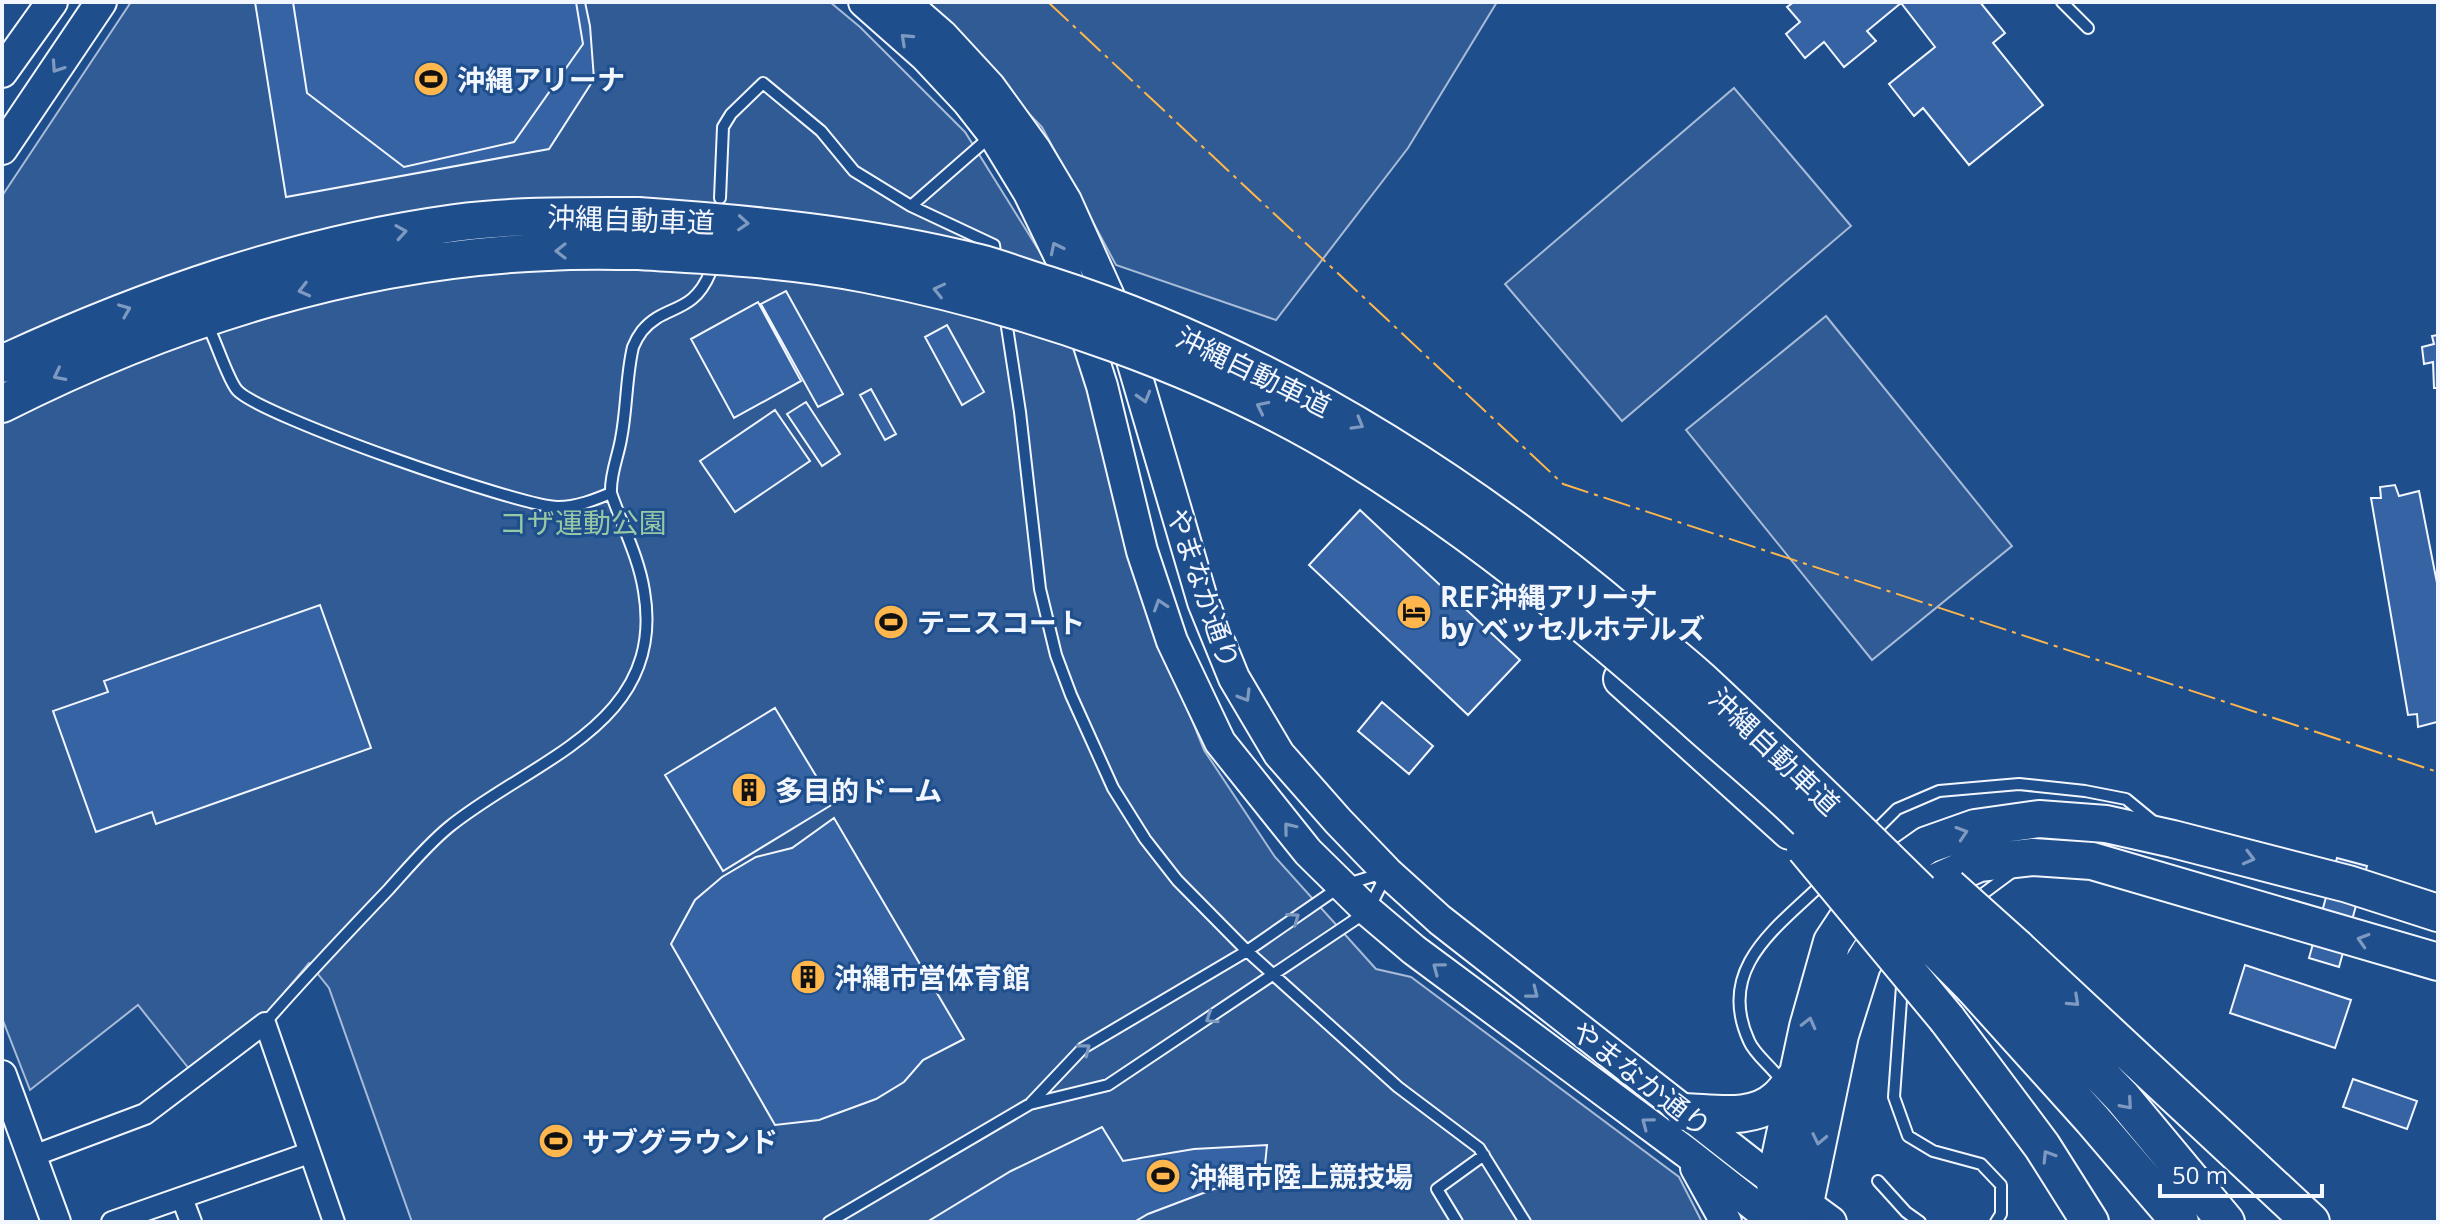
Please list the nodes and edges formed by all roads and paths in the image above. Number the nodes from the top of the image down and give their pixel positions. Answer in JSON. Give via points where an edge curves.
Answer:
{"nodes":[{"id":1,"x":52,"y":2,"type":"edge"},
{"id":2,"x":101,"y":2,"type":"edge"},
{"id":3,"x":864,"y":2,"type":"edge"},
{"id":4,"x":904,"y":2,"type":"edge"},
{"id":5,"x":2062,"y":2,"type":"edge"},
{"id":6,"x":2088,"y":28,"type":"dead end"},
{"id":7,"x":2,"y":72,"type":"edge"},
{"id":8,"x":1002,"y":126,"type":"junction"},
{"id":9,"x":2,"y":149,"type":"edge"},
{"id":10,"x":720,"y":198,"type":"dead end"},
{"id":11,"x":911,"y":206,"type":"junction"},
{"id":12,"x":638,"y":234,"type":"junction"},
{"id":13,"x":710,"y":273,"type":"dead end"},
{"id":14,"x":999,"y":276,"type":"dead end"},
{"id":15,"x":1001,"y":291,"type":"dead end"},
{"id":16,"x":212,"y":335,"type":"dead end"},
{"id":17,"x":2,"y":364,"type":"edge"},
{"id":18,"x":2,"y":404,"type":"edge"},
{"id":19,"x":611,"y":493,"type":"junction"},
{"id":20,"x":1440,"y":514,"type":"junction"},
{"id":21,"x":2173,"y":839,"type":"junction"},
{"id":22,"x":1863,"y":842,"type":"dead end"},
{"id":23,"x":1852,"y":854,"type":"dead end"},
{"id":24,"x":2033,"y":857,"type":"junction"},
{"id":25,"x":1387,"y":872,"type":"junction"},
{"id":26,"x":1341,"y":886,"type":"junction"},
{"id":27,"x":1368,"y":911,"type":"junction"},
{"id":28,"x":2438,"y":913,"type":"edge"},
{"id":29,"x":1247,"y":951,"type":"junction"},
{"id":30,"x":2438,"y":962,"type":"edge"},
{"id":31,"x":1995,"y":967,"type":"junction"},
{"id":32,"x":1276,"y":975,"type":"junction"},
{"id":33,"x":265,"y":1023,"type":"junction"},
{"id":34,"x":1788,"y":1074,"type":"junction"},
{"id":35,"x":2,"y":1075,"type":"edge"},
{"id":36,"x":1030,"y":1104,"type":"junction"},
{"id":37,"x":1685,"y":1112,"type":"junction"},
{"id":38,"x":1686,"y":1152,"type":"junction"},
{"id":39,"x":309,"y":1153,"type":"junction"},
{"id":40,"x":1484,"y":1155,"type":"junction"},
{"id":41,"x":33,"y":1156,"type":"junction"},
{"id":42,"x":1775,"y":1181,"type":"junction"},
{"id":43,"x":1878,"y":1181,"type":"dead end"},
{"id":44,"x":182,"y":1198,"type":"junction"},
{"id":45,"x":1794,"y":1218,"type":"edge"},
{"id":46,"x":56,"y":1222,"type":"edge"},
{"id":47,"x":112,"y":1222,"type":"edge"},
{"id":48,"x":191,"y":1222,"type":"edge"},
{"id":49,"x":334,"y":1222,"type":"edge"},
{"id":50,"x":829,"y":1222,"type":"edge"},
{"id":51,"x":1457,"y":1222,"type":"edge"},
{"id":52,"x":1525,"y":1222,"type":"edge"},
{"id":53,"x":1726,"y":1222,"type":"edge"},
{"id":54,"x":1920,"y":1222,"type":"edge"},
{"id":55,"x":1996,"y":1222,"type":"edge"},
{"id":56,"x":2090,"y":1222,"type":"edge"},
{"id":57,"x":2180,"y":1222,"type":"edge"},
{"id":58,"x":2226,"y":1222,"type":"edge"},
{"id":59,"x":2311,"y":1222,"type":"edge"}],
"edges":[{"from":1,"to":7,"type":"main road"},
{"from":2,"to":9,"type":"main road","one_way":true},
{"from":8,"to":3,"type":"main road","name":"やまなか通り","one_way":true,"via":[[968,102]]},
{"from":4,"to":8,"type":"main road","name":"やまなか通り","via":[[990,87]]},
{"from":5,"to":6,"type":"lane"},
{"from":8,"to":11,"type":"lane"},
{"from":8,"to":25,"type":"main road","name":"やまなか通り","one_way":true,"via":[[1035,149],[1066,201],[1121,323],[1203,602],[1234,678],[1279,754]]},
{"from":26,"to":8,"type":"main road","name":"やまなか通り","one_way":true,"via":[[1220,742],[1172,641],[1062,261]]},
{"from":10,"to":11,"type":"lane","via":[[723,127],[763,83],[821,131],[854,171]]},
{"from":11,"to":14,"type":"lane","via":[[994,245]]},
{"from":17,"to":12,"type":"highway","name":"沖縄自動車道","one_way":true,"via":[[152,299],[257,264],[366,237],[544,216]]},
{"from":12,"to":18,"type":"highway","name":"沖縄自動車道","one_way":true,"via":[[357,277],[266,299],[165,331]]},
{"from":20,"to":12,"type":"highway","name":"沖縄自動車道","one_way":true,"bridge":true,"via":[[1350,454],[1264,407],[1096,338],[974,298],[865,273]]},
{"from":12,"to":31,"type":"highway","name":"沖縄自動車道","one_way":true,"bridge":true,"via":[[770,225],[980,263],[1102,302],[1274,377],[1456,487],[1572,572],[1821,775]]},
{"from":13,"to":19,"type":"lane","via":[[703,290],[657,318],[634,345]]},
{"from":15,"to":29,"type":"lane","via":[[1040,589],[1056,655],[1101,765],[1145,839]]},
{"from":16,"to":19,"type":"lane","via":[[237,390],[265,409],[521,500],[557,507]]},
{"from":19,"to":33,"type":"lane","via":[[644,588],[647,613],[637,673],[623,698],[599,725],[448,828]]},
{"from":20,"to":31,"type":"highway","name":"沖縄自動車道","bridge":true,"via":[[1619,653],[1792,807]]},
{"from":56,"to":20,"type":"highway","one_way":true,"bridge":true,"via":[[2042,1146],[1947,1019],[1790,831]]},
{"from":21,"to":22,"type":"lane","via":[[2126,799],[2019,784],[1939,791],[1897,809]]},
{"from":21,"to":28,"type":"highway","one_way":true},
{"from":34,"to":21,"type":"highway","one_way":true,"via":[[1808,1027],[1832,942],[1869,886],[1927,845],[1975,828],[2039,819],[2106,824]]},
{"from":23,"to":34,"type":"lane","via":[[1745,966],[1737,1000],[1749,1042]]},
{"from":30,"to":24,"type":"highway","one_way":true,"via":[[2092,861]]},
{"from":24,"to":45,"type":"highway","one_way":true,"via":[[1967,868],[1932,884],[1892,917],[1862,965]]},
{"from":24,"to":55,"type":"lane","via":[[1984,893],[1902,986],[1894,1097],[1908,1136],[1933,1151],[1981,1164],[2001,1185]]},
{"from":25,"to":26,"type":"lane"},
{"from":25,"to":27,"type":"lane"},
{"from":25,"to":37,"type":"main road","name":"やまなか通り","one_way":true,"via":[[1440,920]]},
{"from":26,"to":27,"type":"main road","name":"やまなか通り"},
{"from":29,"to":26,"type":"lane","one_way":true},
{"from":27,"to":32,"type":"lane"},
{"from":38,"to":27,"type":"main road","name":"やまなか通り","one_way":true},
{"from":29,"to":32,"type":"lane"},
{"from":36,"to":29,"type":"lane","one_way":true,"via":[[1083,1048]]},
{"from":31,"to":57,"type":"highway","name":"沖縄自動車道","via":[[2092,1119]]},
{"from":31,"to":58,"type":"highway","name":"沖縄自動車道","one_way":true,"via":[[2122,1097]]},
{"from":31,"to":59,"type":"highway","one_way":true},
{"from":32,"to":36,"type":"lane","one_way":true,"via":[[1108,1085]]},
{"from":32,"to":40,"type":"lane","via":[[1398,1087]]},
{"from":33,"to":39,"type":"street"},
{"from":33,"to":41,"type":"street","via":[[145,1114]]},
{"from":34,"to":37,"type":"highway","via":[[1777,1099],[1760,1109],[1736,1115]]},
{"from":34,"to":42,"type":"highway"},
{"from":35,"to":41,"type":"street"},
{"from":36,"to":50,"type":"lane"},
{"from":37,"to":42,"type":"main road","name":"やまなか通り"},
{"from":38,"to":45,"type":"main road","name":"やまなか通り"},
{"from":38,"to":53,"type":"main road"},
{"from":39,"to":44,"type":"street"},
{"from":39,"to":49,"type":"street"},
{"from":40,"to":51,"type":"lane","via":[[1437,1189]]},
{"from":40,"to":52,"type":"lane"},
{"from":41,"to":46,"type":"street"},
{"from":42,"to":45,"type":"highway"},
{"from":43,"to":54,"type":"lane"},
{"from":44,"to":47,"type":"street"},
{"from":44,"to":48,"type":"street"}]}
